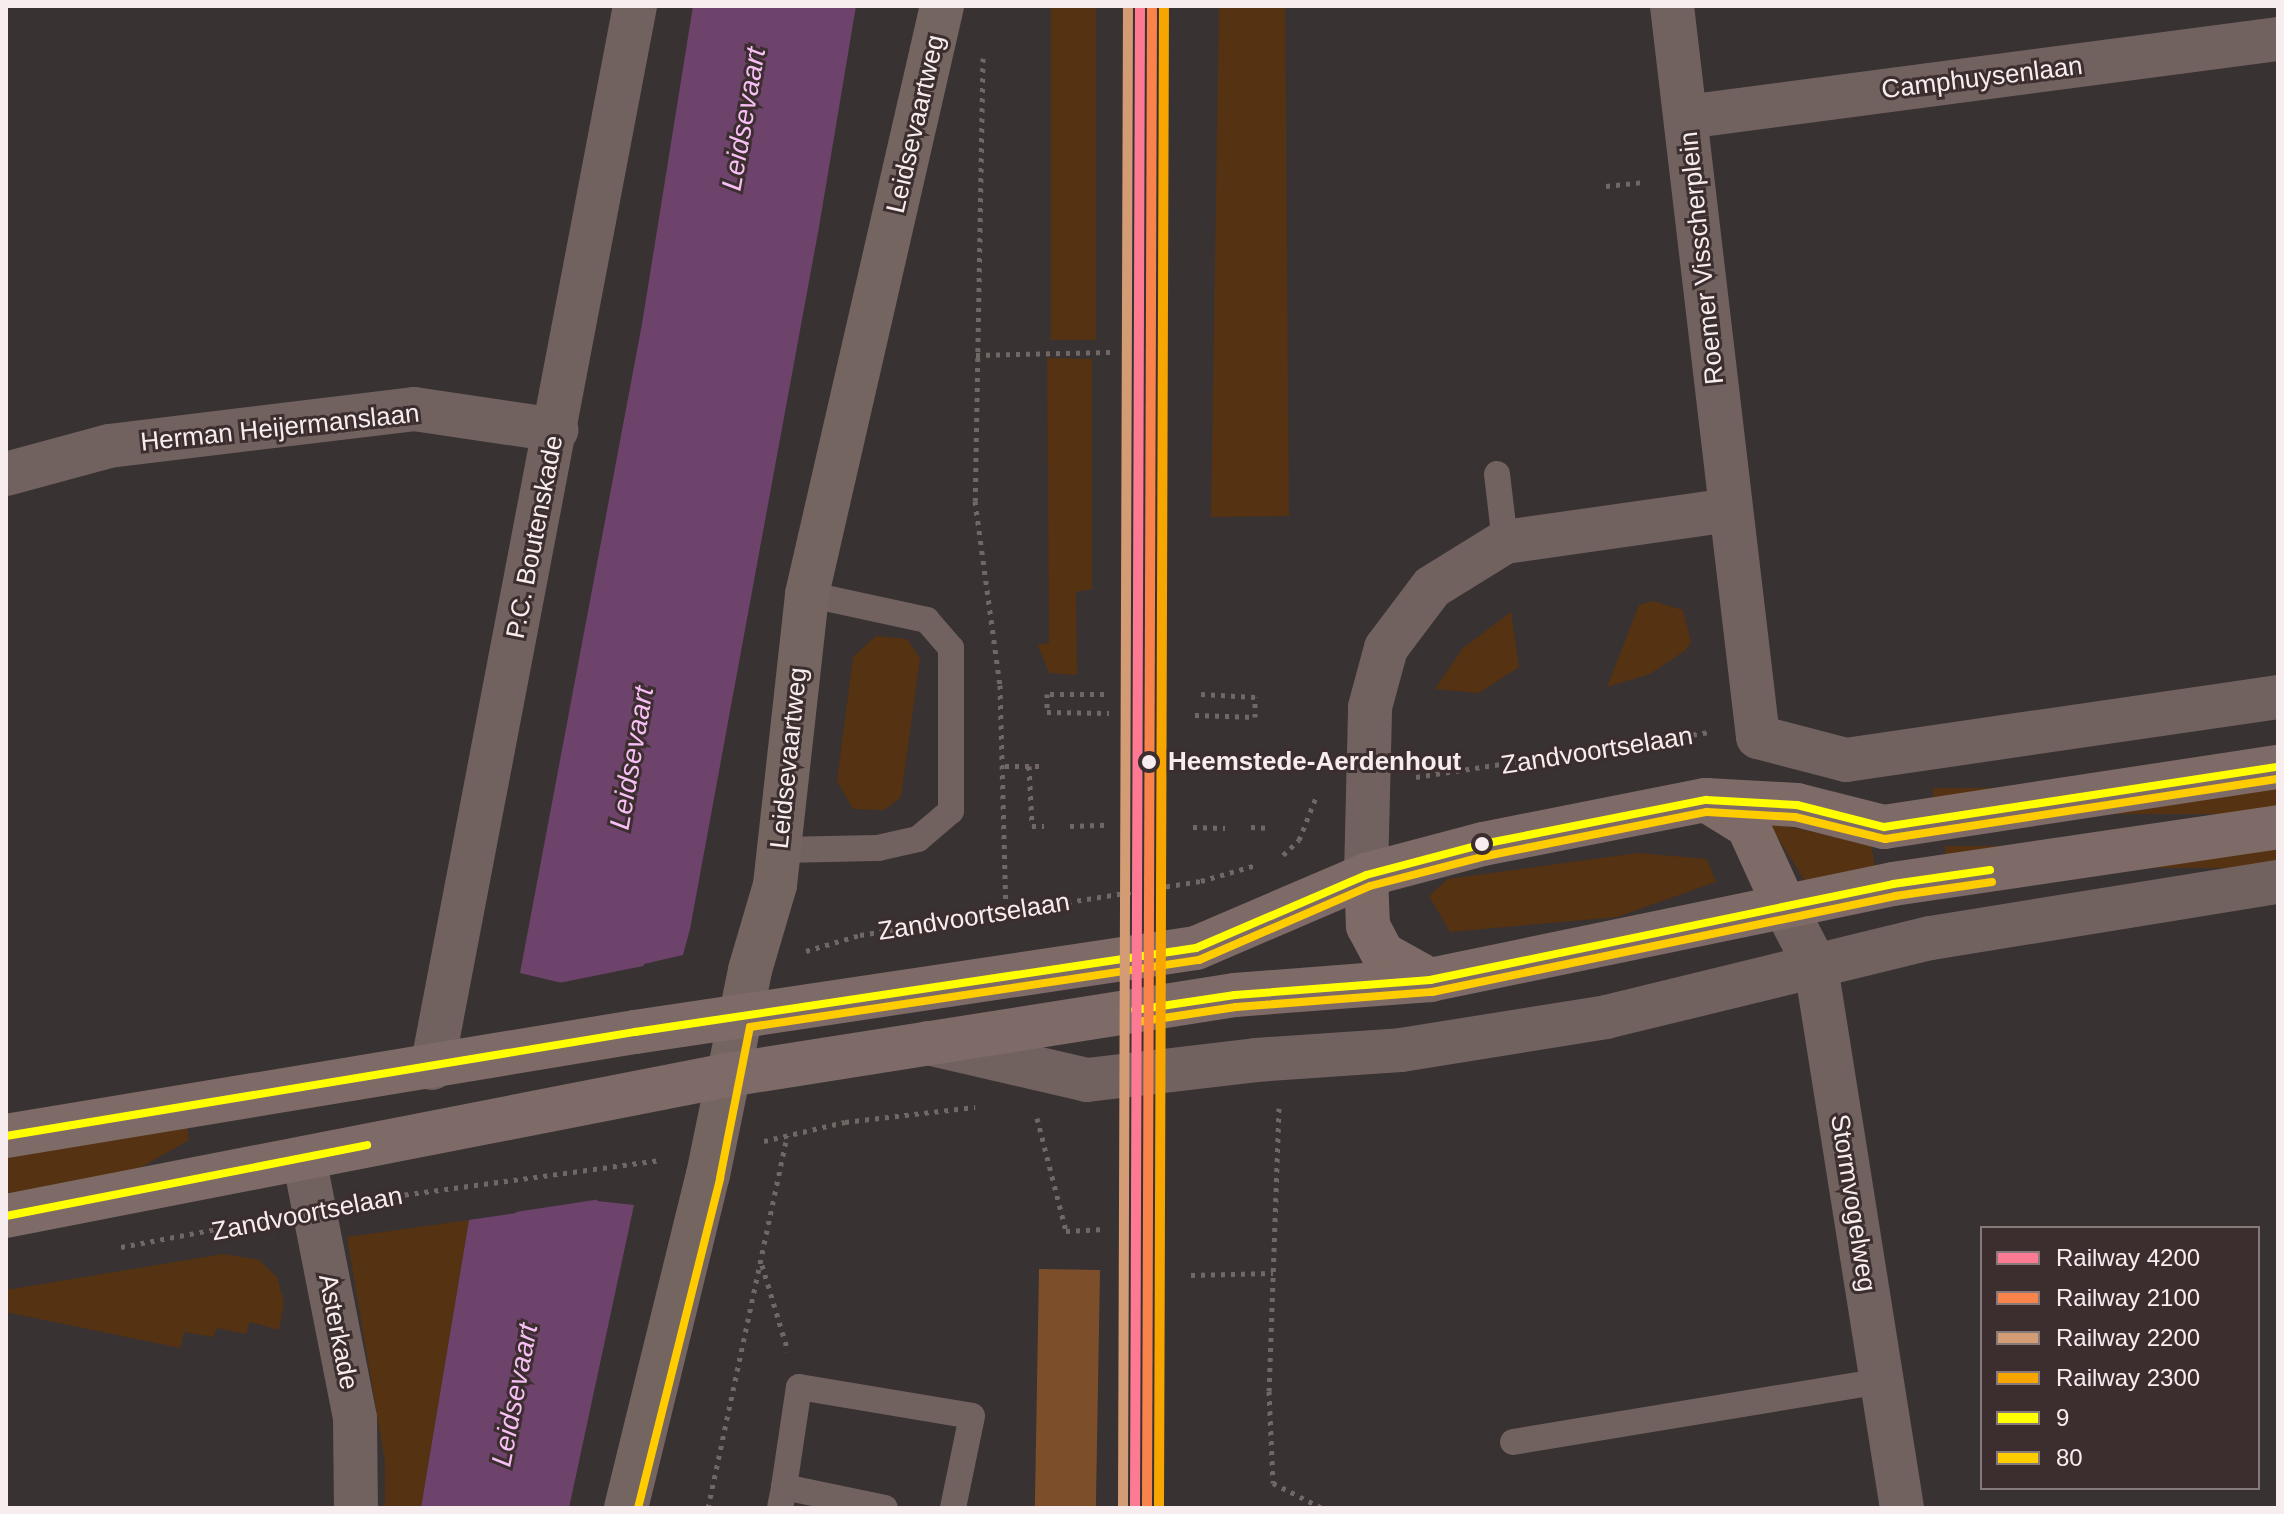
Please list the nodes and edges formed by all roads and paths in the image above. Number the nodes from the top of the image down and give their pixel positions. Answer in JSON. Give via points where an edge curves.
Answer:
{"nodes":[{"id":1,"x":635,"y":6,"type":"edge"},
{"id":2,"x":942,"y":6,"type":"edge"},
{"id":3,"x":1672,"y":6,"type":"edge"},
{"id":4,"x":2278,"y":39,"type":"edge"},
{"id":5,"x":983,"y":47,"type":"dead end"},
{"id":6,"x":1686,"y":117,"type":"junction"},
{"id":7,"x":1111,"y":352,"type":"dead end"},
{"id":8,"x":976,"y":355,"type":"junction"},
{"id":9,"x":556,"y":430,"type":"junction"},
{"id":10,"x":6,"y":474,"type":"edge"},
{"id":11,"x":1504,"y":474,"type":"dead end"},
{"id":12,"x":1730,"y":510,"type":"junction"},
{"id":13,"x":1512,"y":540,"type":"junction"},
{"id":14,"x":807,"y":594,"type":"junction"},
{"id":15,"x":1104,"y":694,"type":"dead end"},
{"id":16,"x":1201,"y":694,"type":"dead end"},
{"id":17,"x":2278,"y":697,"type":"edge"},
{"id":18,"x":1109,"y":713,"type":"dead end"},
{"id":19,"x":1195,"y":715,"type":"dead end"},
{"id":20,"x":1758,"y":737,"type":"junction"},
{"id":21,"x":1255,"y":765,"type":"dead end"},
{"id":22,"x":1004,"y":766,"type":"junction"},
{"id":23,"x":1029,"y":766,"type":"junction"},
{"id":24,"x":1044,"y":766,"type":"dead end"},
{"id":25,"x":1278,"y":766,"type":"dead end"},
{"id":26,"x":2278,"y":767,"type":"edge"},
{"id":27,"x":1367,"y":782,"type":"junction"},
{"id":28,"x":1706,"y":800,"type":"junction"},
{"id":29,"x":1107,"y":825,"type":"dead end"},
{"id":30,"x":1044,"y":826,"type":"dead end"},
{"id":31,"x":1070,"y":826,"type":"dead end"},
{"id":32,"x":1193,"y":827,"type":"dead end"},
{"id":33,"x":1251,"y":827,"type":"dead end"},
{"id":34,"x":2278,"y":827,"type":"edge"},
{"id":35,"x":1225,"y":828,"type":"dead end"},
{"id":36,"x":1271,"y":828,"type":"dead end"},
{"id":37,"x":780,"y":850,"type":"junction"},
{"id":38,"x":1281,"y":858,"type":"dead end"},
{"id":39,"x":1267,"y":862,"type":"dead end"},
{"id":40,"x":1366,"y":875,"type":"junction"},
{"id":41,"x":2278,"y":882,"type":"edge"},
{"id":42,"x":1784,"y":905,"type":"junction"},
{"id":43,"x":1006,"y":911,"type":"junction"},
{"id":44,"x":860,"y":935,"type":"dead end"},
{"id":45,"x":1816,"y":967,"type":"junction"},
{"id":46,"x":1430,"y":980,"type":"junction"},
{"id":47,"x":740,"y":1016,"type":"junction"},
{"id":48,"x":928,"y":1043,"type":"junction"},
{"id":49,"x":1256,"y":1060,"type":"junction"},
{"id":50,"x":432,"y":1068,"type":"junction"},
{"id":51,"x":728,"y":1075,"type":"junction"},
{"id":52,"x":1036,"y":1113,"type":"dead end"},
{"id":53,"x":886,"y":1118,"type":"dead end"},
{"id":54,"x":6,"y":1136,"type":"edge"},
{"id":55,"x":304,"y":1158,"type":"junction"},
{"id":56,"x":608,"y":1165,"type":"dead end"},
{"id":57,"x":314,"y":1207,"type":"junction"},
{"id":58,"x":6,"y":1216,"type":"edge"},
{"id":59,"x":1105,"y":1229,"type":"dead end"},
{"id":60,"x":116,"y":1248,"type":"dead end"},
{"id":61,"x":762,"y":1263,"type":"junction"},
{"id":62,"x":1273,"y":1273,"type":"junction"},
{"id":63,"x":1191,"y":1275,"type":"dead end"},
{"id":64,"x":1880,"y":1381,"type":"junction"},
{"id":65,"x":799,"y":1387,"type":"junction"},
{"id":66,"x":1513,"y":1442,"type":"dead end"},
{"id":67,"x":782,"y":1498,"type":"edge"},
{"id":68,"x":356,"y":1508,"type":"edge"},
{"id":69,"x":626,"y":1508,"type":"edge"},
{"id":70,"x":708,"y":1508,"type":"edge"},
{"id":71,"x":885,"y":1508,"type":"edge"},
{"id":72,"x":953,"y":1508,"type":"edge"},
{"id":73,"x":1322,"y":1508,"type":"edge"},
{"id":74,"x":1902,"y":1508,"type":"edge"}],
"edges":[{"from":1,"to":9,"type":"street","name":"P.C. Boutenskade"},
{"from":2,"to":14,"type":"street","name":"Leidsevaartweg"},
{"from":3,"to":6,"type":"street","name":"Roemer Visscherplein"},
{"from":4,"to":6,"type":"street","name":"Camphuysenlaan"},
{"from":5,"to":8,"type":"path","name":"Leidsevaartweg"},
{"from":6,"to":12,"type":"street","name":"Roemer Visscherplein"},
{"from":7,"to":8,"type":"path"},
{"from":8,"to":22,"type":"path","name":"Leidsevaartweg","via":[[975,501],[1000,685]]},
{"from":9,"to":10,"type":"street","name":"Herman Heijermanslaan","via":[[414,409],[109,446]]},
{"from":9,"to":50,"type":"street","name":"P.C. Boutenskade"},
{"from":11,"to":13,"type":"lane"},
{"from":12,"to":13,"type":"street"},
{"from":12,"to":20,"type":"street","name":"Roemer Visscherplein"},
{"from":13,"to":27,"type":"street","via":[[1432,587],[1386,648],[1370,707]]},
{"from":14,"to":37,"type":"street","name":"Leidsevaartweg"},
{"from":14,"to":37,"type":"lane","via":[[927,620],[951,648],[951,811],[918,839],[878,848]]},
{"from":15,"to":18,"type":"path","via":[[1047,694],[1047,712]]},
{"from":16,"to":19,"type":"path","via":[[1255,697],[1255,717]]},
{"from":17,"to":20,"type":"street","via":[[1846,760]]},
{"from":20,"to":27,"type":"path","name":"Zandvoortselaan","via":[[1725,731],[1457,774]]},
{"from":21,"to":25,"type":"path"},
{"from":22,"to":23,"type":"path"},
{"from":22,"to":43,"type":"path","name":"Leidsevaartweg"},
{"from":23,"to":24,"type":"path"},
{"from":23,"to":30,"type":"path","via":[[1032,826]]},
{"from":26,"to":28,"type":"main road","via":[[1884,827],[1797,805]]},
{"from":27,"to":38,"type":"path","name":"Zandvoortselaan","via":[[1335,784],[1315,796],[1299,840]]},
{"from":27,"to":40,"type":"street"},
{"from":28,"to":40,"type":"main road","via":[[1483,844]]},
{"from":28,"to":42,"type":"main road","via":[[1748,826],[1764,850]]},
{"from":29,"to":31,"type":"path"},
{"from":32,"to":35,"type":"path"},
{"from":33,"to":36,"type":"path"},
{"from":34,"to":42,"type":"main road","name":"Zandvoortselaan"},
{"from":37,"to":47,"type":"street","name":"Leidsevaartweg"},
{"from":39,"to":43,"type":"path","name":"Zandvoortselaan","via":[[1201,881]]},
{"from":40,"to":46,"type":"main road","via":[[1368,926],[1383,954]]},
{"from":40,"to":47,"type":"main road","via":[[1196,948]]},
{"from":41,"to":45,"type":"street","name":"Zandvoortselaan","via":[[1903,946]]},
{"from":42,"to":45,"type":"street","name":"Stormvogelweg"},
{"from":42,"to":46,"type":"main road","name":"Zandvoortselaan"},
{"from":43,"to":44,"type":"path","name":"Zandvoortselaan"},
{"from":45,"to":49,"type":"street","name":"Zandvoortselaan","via":[[1606,1017],[1401,1050]]},
{"from":45,"to":64,"type":"street","name":"Stormvogelweg"},
{"from":46,"to":48,"type":"main road","name":"Zandvoortselaan","via":[[1235,995]]},
{"from":47,"to":50,"type":"main road"},
{"from":47,"to":51,"type":"street","name":"Leidsevaartweg"},
{"from":48,"to":49,"type":"street","name":"Zandvoortselaan","via":[[1087,1080]]},
{"from":48,"to":51,"type":"main road","name":"Zandvoortselaan"},
{"from":49,"to":62,"type":"path","via":[[1279,1086]]},
{"from":50,"to":54,"type":"main road"},
{"from":51,"to":55,"type":"main road","name":"Zandvoortselaan"},
{"from":51,"to":69,"type":"street","name":"Leidsevaartweg"},
{"from":52,"to":59,"type":"path","via":[[1066,1231]]},
{"from":53,"to":61,"type":"path","via":[[787,1135]]},
{"from":55,"to":57,"type":"street","name":"Asterkade"},
{"from":55,"to":58,"type":"main road","name":"Zandvoortselaan"},
{"from":56,"to":57,"type":"path","name":"Zandvoortselaan"},
{"from":57,"to":60,"type":"path","name":"Zandvoortselaan","via":[[206,1234]]},
{"from":57,"to":68,"type":"street","name":"Asterkade","via":[[355,1418]]},
{"from":61,"to":65,"type":"path"},
{"from":61,"to":70,"type":"path"},
{"from":62,"to":63,"type":"path"},
{"from":62,"to":73,"type":"path","via":[[1273,1483]]},
{"from":64,"to":66,"type":"lane"},
{"from":64,"to":74,"type":"street","name":"Stormvogelweg"},
{"from":65,"to":67,"type":"lane"},
{"from":65,"to":72,"type":"lane","via":[[972,1416]]},
{"from":67,"to":71,"type":"lane"}]}
